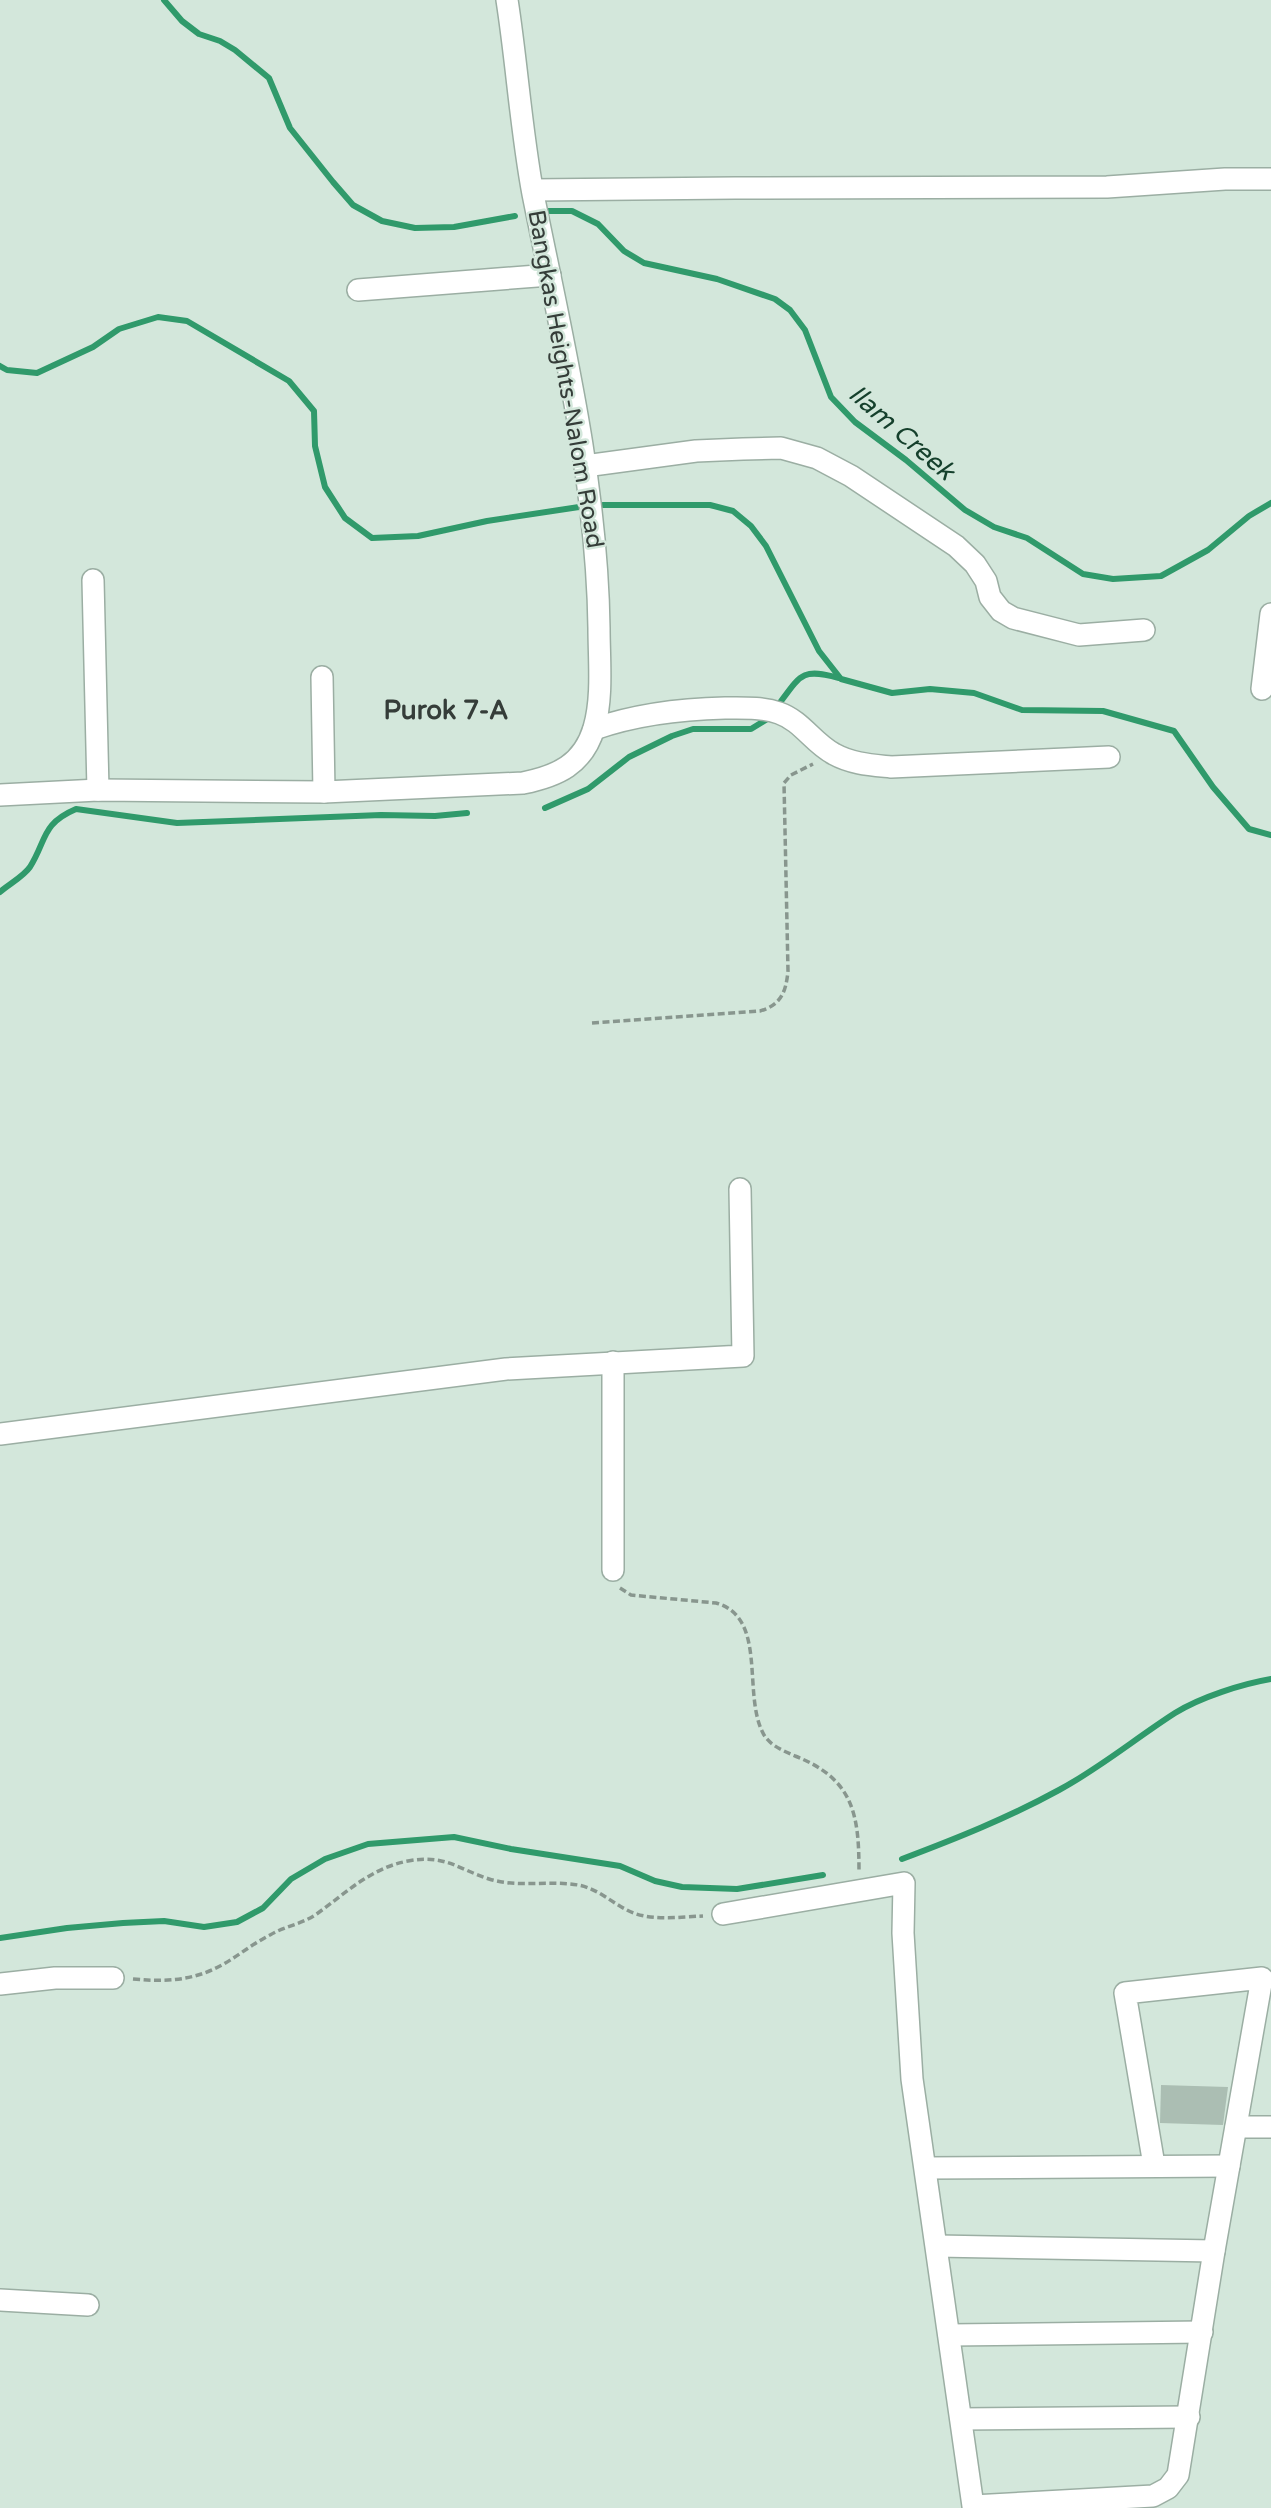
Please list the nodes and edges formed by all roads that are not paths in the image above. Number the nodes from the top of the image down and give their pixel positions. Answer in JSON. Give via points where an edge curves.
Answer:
{"nodes":[{"id":1,"x":507,"y":0,"type":"edge"},
{"id":2,"x":1271,"y":179,"type":"edge"},
{"id":3,"x":533,"y":190,"type":"junction"},
{"id":4,"x":550,"y":275,"type":"junction"},
{"id":5,"x":358,"y":290,"type":"dead end"},
{"id":6,"x":585,"y":466,"type":"junction"},
{"id":7,"x":93,"y":580,"type":"dead end"},
{"id":8,"x":1271,"y":614,"type":"edge"},
{"id":9,"x":1144,"y":630,"type":"dead end"},
{"id":10,"x":322,"y":677,"type":"dead end"},
{"id":11,"x":1262,"y":689,"type":"dead end"},
{"id":12,"x":594,"y":729,"type":"junction"},
{"id":13,"x":1109,"y":757,"type":"dead end"},
{"id":14,"x":98,"y":790,"type":"junction"},
{"id":15,"x":324,"y":792,"type":"junction"},
{"id":16,"x":0,"y":794,"type":"edge"},
{"id":17,"x":740,"y":1189,"type":"dead end"},
{"id":18,"x":613,"y":1362,"type":"junction"},
{"id":19,"x":0,"y":1434,"type":"edge"},
{"id":20,"x":613,"y":1570,"type":"road end"},
{"id":21,"x":723,"y":1914,"type":"road end"},
{"id":22,"x":113,"y":1978,"type":"road end"},
{"id":23,"x":0,"y":1984,"type":"edge"},
{"id":24,"x":1236,"y":2127,"type":"junction"},
{"id":25,"x":1271,"y":2127,"type":"edge"},
{"id":26,"x":1154,"y":2165,"type":"junction"},
{"id":27,"x":1229,"y":2166,"type":"junction"},
{"id":28,"x":926,"y":2168,"type":"junction"},
{"id":29,"x":937,"y":2246,"type":"junction"},
{"id":30,"x":1214,"y":2250,"type":"junction"},
{"id":31,"x":0,"y":2300,"type":"edge"},
{"id":32,"x":88,"y":2305,"type":"dead end"},
{"id":33,"x":1202,"y":2332,"type":"junction"},
{"id":34,"x":949,"y":2335,"type":"junction"},
{"id":35,"x":1189,"y":2417,"type":"junction"},
{"id":36,"x":961,"y":2419,"type":"junction"},
{"id":37,"x":1055,"y":2505,"type":"edge"}],
"edges":[{"from":1,"to":3,"type":"street"},
{"from":2,"to":3,"type":"street","name":"Bangkas Heights-Nalom Road","via":[[1107,187]]},
{"from":3,"to":4,"type":"street","name":"Bangkas Heights-Nalom Road"},
{"from":4,"to":5,"type":"street"},
{"from":4,"to":6,"type":"street","name":"Bangkas Heights-Nalom Road"},
{"from":6,"to":9,"type":"street","via":[[743,449],[781,448],[817,458],[956,546],[975,564],[1001,611],[1013,618],[1079,635]]},
{"from":6,"to":12,"type":"street","name":"Bangkas Heights-Nalom Road","via":[[598,571],[600,664]]},
{"from":7,"to":14,"type":"street"},
{"from":8,"to":11,"type":"street"},
{"from":10,"to":15,"type":"street"},
{"from":12,"to":13,"type":"street","via":[[654,713],[751,708],[779,713],[801,725],[834,754],[857,763],[891,767]]},
{"from":12,"to":15,"type":"street","name":"Bangkas Heights-Nalom Road","via":[[569,766],[552,777],[523,783]]},
{"from":14,"to":15,"type":"street","name":"Bangkas Heights-Nalom Road"},
{"from":14,"to":16,"type":"street","name":"Bangkas Heights-Nalom Road"},
{"from":17,"to":18,"type":"street","via":[[743,1356]]},
{"from":18,"to":19,"type":"street","via":[[506,1369]]},
{"from":18,"to":20,"type":"street"},
{"from":21,"to":28,"type":"street","via":[[904,1883],[912,2079]]},
{"from":22,"to":23,"type":"street"},
{"from":24,"to":25,"type":"street"},
{"from":24,"to":26,"type":"street","via":[[1262,1978],[1125,1993]]},
{"from":24,"to":27,"type":"street"},
{"from":26,"to":27,"type":"street"},
{"from":26,"to":28,"type":"street"},
{"from":27,"to":30,"type":"street"},
{"from":28,"to":29,"type":"street"},
{"from":29,"to":30,"type":"street"},
{"from":29,"to":34,"type":"street"},
{"from":30,"to":33,"type":"street"},
{"from":31,"to":32,"type":"street"},
{"from":33,"to":34,"type":"street"},
{"from":33,"to":35,"type":"street"},
{"from":34,"to":36,"type":"street"},
{"from":35,"to":36,"type":"street"},
{"from":35,"to":37,"type":"street","via":[[1178,2475],[1161,2493]]},
{"from":36,"to":37,"type":"street","via":[[973,2506]]}]}
